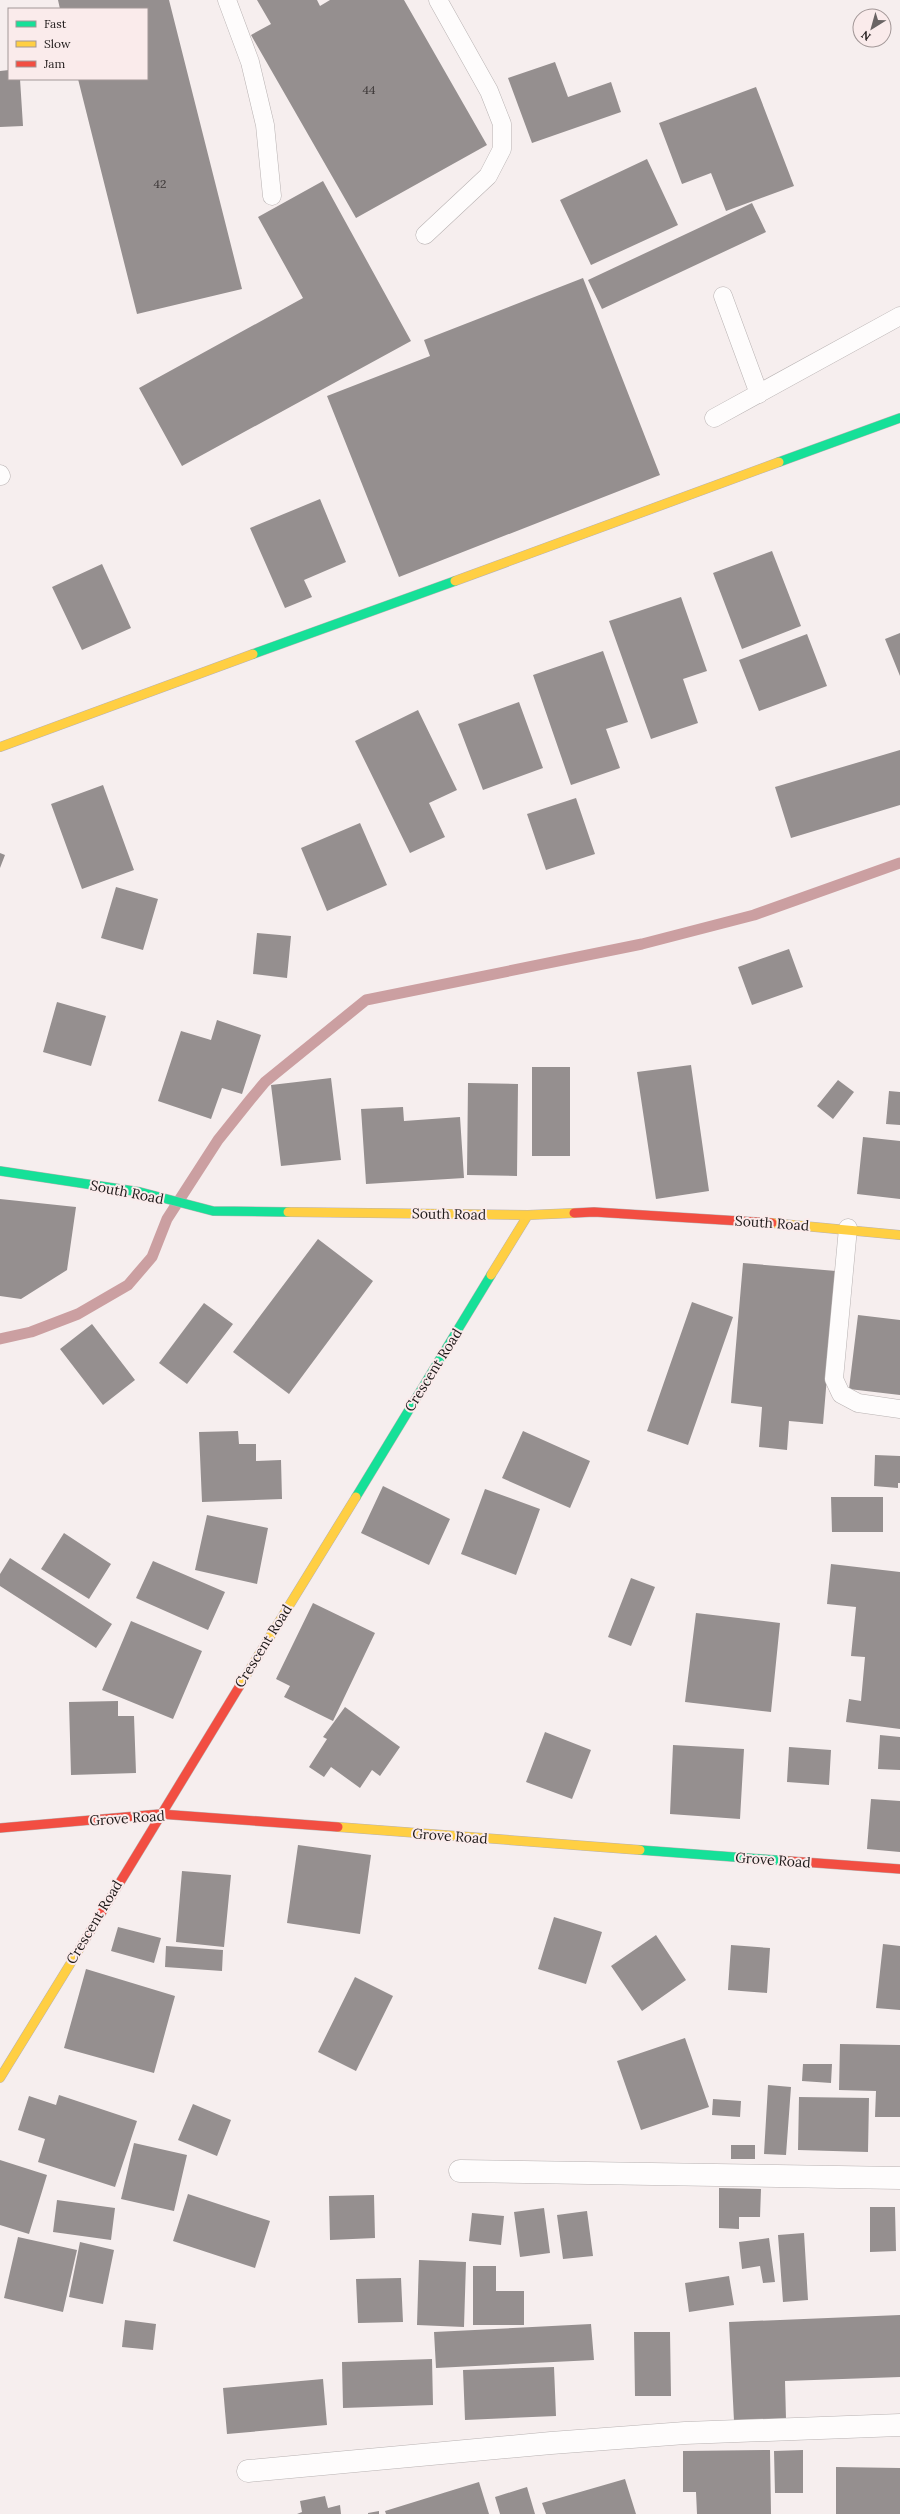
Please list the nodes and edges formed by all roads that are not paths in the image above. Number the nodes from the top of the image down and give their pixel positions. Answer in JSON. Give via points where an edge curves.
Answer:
{"nodes":[{"id":1,"x":227,"y":0,"type":"edge"},
{"id":2,"x":438,"y":0,"type":"edge"},
{"id":3,"x":272,"y":196,"type":"dead end"},
{"id":4,"x":425,"y":235,"type":"dead end"},
{"id":5,"x":723,"y":296,"type":"dead end"},
{"id":6,"x":900,"y":316,"type":"edge"},
{"id":7,"x":759,"y":394,"type":"junction"},
{"id":8,"x":714,"y":418,"type":"dead end"},
{"id":9,"x":900,"y":418,"type":"edge"},
{"id":10,"x":0,"y":747,"type":"edge"},
{"id":11,"x":0,"y":1171,"type":"edge"},
{"id":12,"x":528,"y":1215,"type":"junction"},
{"id":13,"x":848,"y":1228,"type":"junction"},
{"id":14,"x":900,"y":1235,"type":"edge"},
{"id":15,"x":900,"y":1409,"type":"edge"},
{"id":16,"x":160,"y":1814,"type":"junction"},
{"id":17,"x":0,"y":1828,"type":"edge"},
{"id":18,"x":900,"y":1869,"type":"edge"},
{"id":19,"x":0,"y":2078,"type":"edge"},
{"id":20,"x":460,"y":2171,"type":"dead end"},
{"id":21,"x":900,"y":2178,"type":"edge"},
{"id":22,"x":900,"y":2425,"type":"edge"},
{"id":23,"x":248,"y":2470,"type":"dead end"}],
"edges":[{"from":1,"to":3,"type":"lane","via":[[250,62],[265,125]]},
{"from":2,"to":4,"type":"lane","via":[[489,91],[502,124],[502,149],[488,176]]},
{"from":5,"to":7,"type":"lane"},
{"from":6,"to":7,"type":"lane"},
{"from":7,"to":8,"type":"lane"},
{"from":9,"to":10,"type":"street"},
{"from":11,"to":12,"type":"street","name":"South Road","via":[[140,1192],[212,1211]]},
{"from":12,"to":13,"type":"street","name":"South Road","via":[[594,1212]]},
{"from":12,"to":16,"type":"street","name":"Crescent Road"},
{"from":13,"to":14,"type":"street","name":"South Road"},
{"from":13,"to":15,"type":"lane","via":[[834,1380],[841,1394],[858,1404]]},
{"from":16,"to":17,"type":"street","name":"Grove Road"},
{"from":16,"to":18,"type":"street","name":"Grove Road"},
{"from":16,"to":19,"type":"street","name":"Crescent Road"},
{"from":20,"to":21,"type":"street"},
{"from":22,"to":23,"type":"street","via":[[685,2433]]}]}
